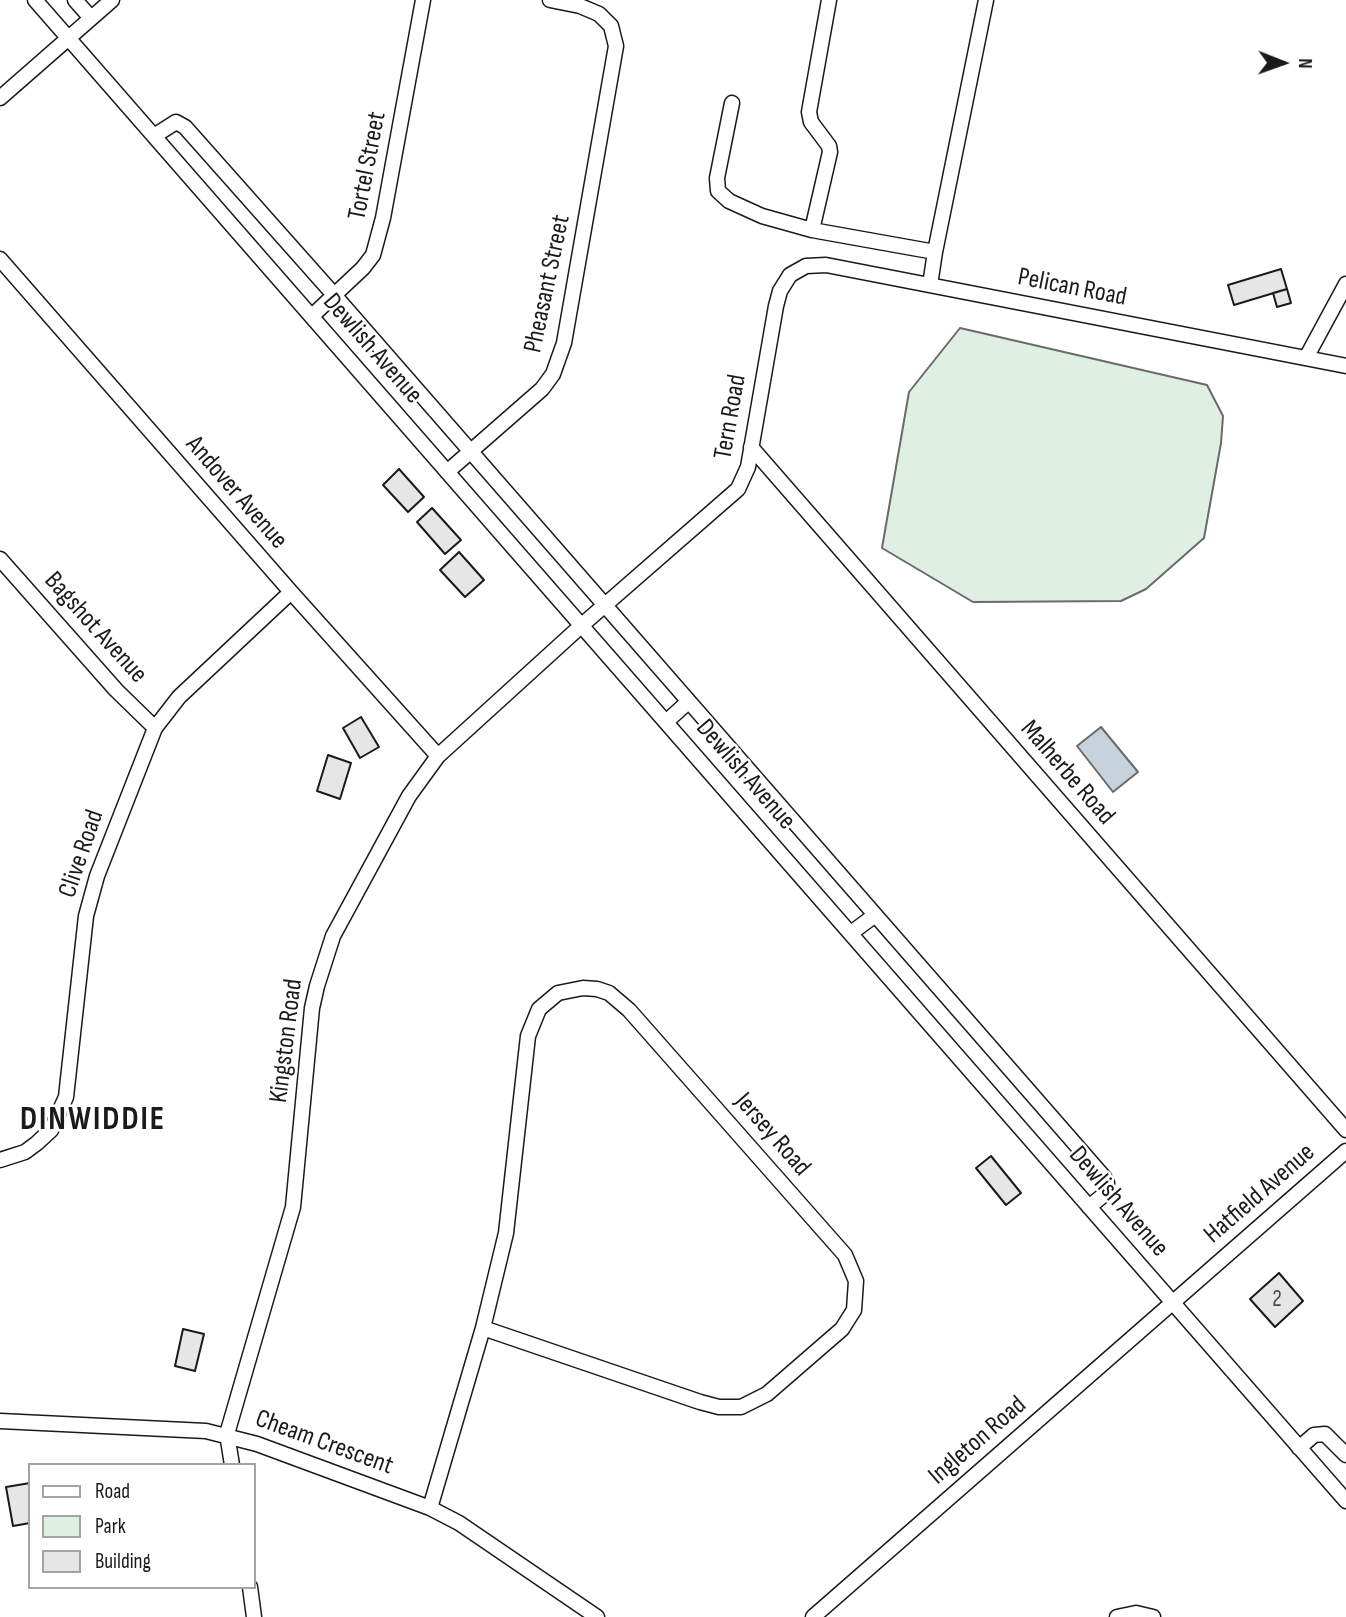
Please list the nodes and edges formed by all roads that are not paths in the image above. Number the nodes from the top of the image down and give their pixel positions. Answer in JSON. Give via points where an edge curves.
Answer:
{"nodes":[{"id":1,"x":35,"y":0,"type":"edge"},
{"id":2,"x":75,"y":0,"type":"edge"},
{"id":3,"x":112,"y":0,"type":"edge"},
{"id":4,"x":423,"y":0,"type":"edge"},
{"id":5,"x":550,"y":0,"type":"edge"},
{"id":6,"x":829,"y":0,"type":"edge"},
{"id":7,"x":986,"y":0,"type":"edge"},
{"id":8,"x":91,"y":18,"type":"junction"},
{"id":9,"x":68,"y":38,"type":"junction"},
{"id":10,"x":0,"y":98,"type":"edge"},
{"id":11,"x":732,"y":103,"type":"dead end"},
{"id":12,"x":154,"y":136,"type":"junction"},
{"id":13,"x":812,"y":230,"type":"junction"},
{"id":14,"x":935,"y":252,"type":"junction"},
{"id":15,"x":0,"y":259,"type":"edge"},
{"id":16,"x":790,"y":275,"type":"joint"},
{"id":17,"x":1346,"y":284,"type":"edge"},
{"id":18,"x":930,"y":285,"type":"junction"},
{"id":19,"x":335,"y":296,"type":"junction"},
{"id":20,"x":312,"y":316,"type":"junction"},
{"id":21,"x":1306,"y":358,"type":"junction"},
{"id":22,"x":1346,"y":366,"type":"edge"},
{"id":23,"x":751,"y":447,"type":"junction"},
{"id":24,"x":470,"y":451,"type":"junction"},
{"id":25,"x":447,"y":472,"type":"junction"},
{"id":26,"x":0,"y":559,"type":"edge"},
{"id":27,"x":291,"y":592,"type":"junction"},
{"id":28,"x":604,"y":606,"type":"junction"},
{"id":29,"x":582,"y":625,"type":"junction"},
{"id":30,"x":688,"y":702,"type":"junction"},
{"id":31,"x":666,"y":722,"type":"junction"},
{"id":32,"x":155,"y":728,"type":"junction"},
{"id":33,"x":438,"y":756,"type":"junction"},
{"id":34,"x":874,"y":916,"type":"junction"},
{"id":35,"x":851,"y":933,"type":"junction"},
{"id":36,"x":1346,"y":1130,"type":"edge"},
{"id":37,"x":1346,"y":1151,"type":"edge"},
{"id":38,"x":0,"y":1160,"type":"edge"},
{"id":39,"x":1089,"y":1207,"type":"junction"},
{"id":40,"x":1174,"y":1302,"type":"junction"},
{"id":41,"x":483,"y":1328,"type":"junction"},
{"id":42,"x":0,"y":1421,"type":"edge"},
{"id":43,"x":227,"y":1434,"type":"junction"},
{"id":44,"x":1299,"y":1448,"type":"junction"},
{"id":45,"x":1346,"y":1455,"type":"edge"},
{"id":46,"x":232,"y":1463,"type":"edge"},
{"id":47,"x":1346,"y":1501,"type":"edge"},
{"id":48,"x":430,"y":1508,"type":"junction"},
{"id":49,"x":250,"y":1589,"type":"edge"},
{"id":50,"x":254,"y":1617,"type":"edge"},
{"id":51,"x":597,"y":1617,"type":"edge"},
{"id":52,"x":813,"y":1617,"type":"edge"},
{"id":53,"x":1117,"y":1617,"type":"edge"},
{"id":54,"x":1153,"y":1617,"type":"edge"}],
"edges":[{"from":1,"to":9,"type":"street","name":"Dewlish Avenue"},
{"from":2,"to":8,"type":"street"},
{"from":3,"to":8,"type":"street"},
{"from":4,"to":19,"type":"street","name":"Tortel Street","via":[[379,238],[373,255]]},
{"from":5,"to":24,"type":"street","name":"Pheasant Street","via":[[592,10],[606,20],[615,37],[615,61],[560,360],[542,389]]},
{"from":6,"to":13,"type":"street","via":[[809,112],[830,152]]},
{"from":7,"to":14,"type":"street"},
{"from":8,"to":9,"type":"street"},
{"from":9,"to":10,"type":"street"},
{"from":9,"to":12,"type":"street","name":"Dewlish Avenue"},
{"from":11,"to":13,"type":"street","via":[[718,191],[762,216]]},
{"from":12,"to":19,"type":"street","name":"Dewlish Avenue","via":[[176,122],[185,127]]},
{"from":12,"to":20,"type":"street","name":"Dewlish Avenue"},
{"from":13,"to":14,"type":"street"},
{"from":14,"to":18,"type":"street"},
{"from":15,"to":27,"type":"street","name":"Andover Avenue"},
{"from":16,"to":18,"type":"street","name":"Pelican Road","via":[[806,266],[826,265]]},
{"from":16,"to":23,"type":"street","name":"Tern Road","via":[[776,306]]},
{"from":17,"to":21,"type":"street"},
{"from":18,"to":21,"type":"street","name":"Pelican Road"},
{"from":19,"to":20,"type":"street","name":"Tortel Street"},
{"from":19,"to":24,"type":"street","name":"Dewlish Avenue"},
{"from":20,"to":25,"type":"street","name":"Dewlish Avenue"},
{"from":21,"to":22,"type":"street","name":"Pelican Road"},
{"from":23,"to":28,"type":"street","name":"Tern Road","via":[[738,489]]},
{"from":23,"to":36,"type":"street","name":"Malherbe Road"},
{"from":24,"to":25,"type":"street","name":"Pheasant Street"},
{"from":24,"to":28,"type":"street","name":"Dewlish Avenue"},
{"from":25,"to":29,"type":"street","name":"Dewlish Avenue"},
{"from":26,"to":32,"type":"street","name":"Bagshot Avenue"},
{"from":27,"to":32,"type":"street","name":"Clive Road","via":[[179,697]]},
{"from":27,"to":33,"type":"street","name":"Andover Avenue"},
{"from":28,"to":29,"type":"street","name":"Tern Road"},
{"from":28,"to":30,"type":"street","name":"Dewlish Avenue"},
{"from":29,"to":31,"type":"street","name":"Dewlish Avenue"},
{"from":29,"to":33,"type":"street","name":"Kingston Road"},
{"from":30,"to":31,"type":"street"},
{"from":30,"to":34,"type":"street","name":"Dewlish Avenue"},
{"from":31,"to":35,"type":"street","name":"Dewlish Avenue"},
{"from":32,"to":38,"type":"street","name":"Clive Road","via":[[86,916],[65,1097],[51,1130],[25,1152]]},
{"from":33,"to":43,"type":"street","name":"Kingston Road","via":[[393,823],[324,961],[312,1008],[293,1207]]},
{"from":34,"to":35,"type":"street"},
{"from":34,"to":39,"type":"street","name":"Dewlish Avenue","via":[[1104,1177],[1108,1189]]},
{"from":35,"to":39,"type":"street","name":"Dewlish Avenue"},
{"from":37,"to":40,"type":"street","name":"Hatfield Avenue"},
{"from":39,"to":40,"type":"street","name":"Dewlish Avenue"},
{"from":40,"to":44,"type":"street","name":"Dewlish Avenue"},
{"from":40,"to":52,"type":"street","name":"Ingleton Road"},
{"from":41,"to":41,"type":"street","name":"Jersey Road","via":[[506,1234],[528,1036],[539,1009],[569,989],[609,993],[629,1010],[845,1255],[856,1281],[854,1311],[842,1329],[767,1394],[741,1407],[700,1402]]},
{"from":41,"to":48,"type":"street","name":"Jersey Road"},
{"from":42,"to":43,"type":"street","name":"Cheam Crescent"},
{"from":43,"to":46,"type":"street","name":"Kingston Road"},
{"from":43,"to":48,"type":"street","name":"Cheam Crescent"},
{"from":44,"to":45,"type":"street","via":[[1314,1434],[1325,1434]]},
{"from":44,"to":47,"type":"street","name":"Dewlish Avenue"},
{"from":48,"to":51,"type":"street","name":"Cheam Crescent","via":[[485,1539]]},
{"from":49,"to":50,"type":"street"},
{"from":53,"to":54,"type":"street","via":[[1136,1613]]}]}
